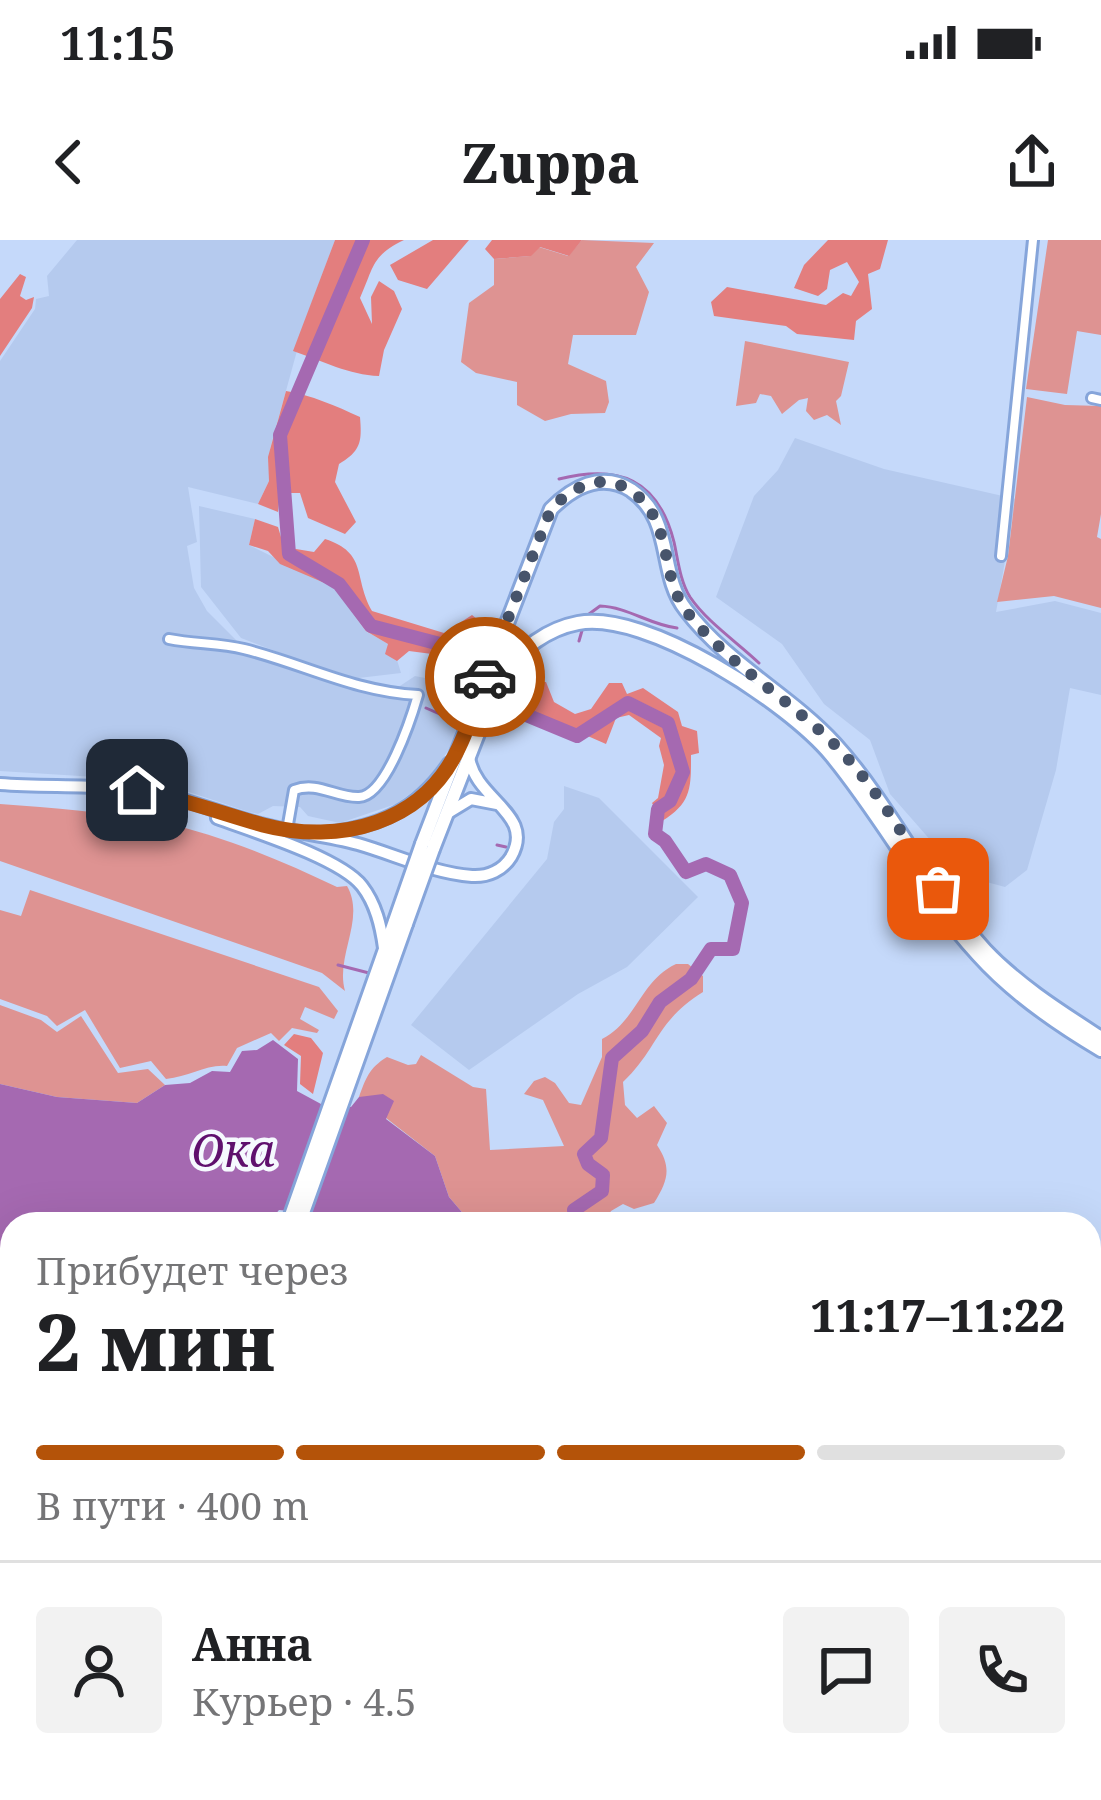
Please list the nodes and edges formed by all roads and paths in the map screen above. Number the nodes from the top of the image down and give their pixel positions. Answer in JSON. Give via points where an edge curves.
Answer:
{"nodes":[{"id":1,"x":1033,"y":240,"type":"edge"},
{"id":2,"x":1001,"y":556,"type":"dead end"},
{"id":3,"x":169,"y":639,"type":"dead end"},
{"id":4,"x":831,"y":747,"type":"junction"},
{"id":5,"x":463,"y":752,"type":"junction"},
{"id":6,"x":0,"y":784,"type":"edge"},
{"id":7,"x":194,"y":804,"type":"junction"},
{"id":8,"x":501,"y":805,"type":"junction"},
{"id":9,"x":445,"y":815,"type":"junction"},
{"id":10,"x":287,"y":830,"type":"junction"},
{"id":11,"x":309,"y":834,"type":"junction"},
{"id":12,"x":427,"y":847,"type":"junction"},
{"id":13,"x":400,"y":922,"type":"junction"},
{"id":14,"x":385,"y":950,"type":"junction"},
{"id":15,"x":376,"y":992,"type":"junction"},
{"id":16,"x":1101,"y":1038,"type":"edge"},
{"id":17,"x":1101,"y":1050,"type":"edge"},
{"id":18,"x":293,"y":1212,"type":"edge"},
{"id":19,"x":303,"y":1212,"type":"edge"}],
"edges":[{"from":1,"to":2,"type":"street"},
{"from":3,"to":10,"type":"street","via":[[244,649],[345,684],[418,695],[373,793],[294,790]]},
{"from":4,"to":5,"type":"highway","via":[[716,666],[621,624],[577,623],[523,649],[502,672]]},
{"from":4,"to":5,"type":"highway","via":[[690,616],[676,597],[653,510],[608,482],[569,490],[551,509]]},
{"from":4,"to":16,"type":"highway","via":[[986,950]]},
{"from":4,"to":17,"type":"highway","via":[[979,957]]},
{"from":5,"to":8,"type":"main road","via":[[482,790]]},
{"from":5,"to":9,"type":"highway"},
{"from":5,"to":11,"type":"main road","via":[[393,817]]},
{"from":5,"to":12,"type":"highway"},
{"from":6,"to":7,"type":"main road","via":[[137,790]]},
{"from":7,"to":10,"type":"main road"},
{"from":7,"to":14,"type":"main road","via":[[337,866],[362,886]]},
{"from":8,"to":9,"type":"main road","via":[[471,799]]},
{"from":8,"to":11,"type":"main road","via":[[516,845],[505,866],[481,876]]},
{"from":9,"to":12,"type":"highway"},
{"from":10,"to":11,"type":"main road"},
{"from":12,"to":13,"type":"highway","bridge":true},
{"from":13,"to":14,"type":"highway"},
{"from":13,"to":15,"type":"highway"},
{"from":14,"to":15,"type":"highway"},
{"from":15,"to":18,"type":"highway"},
{"from":15,"to":19,"type":"highway"}]}
